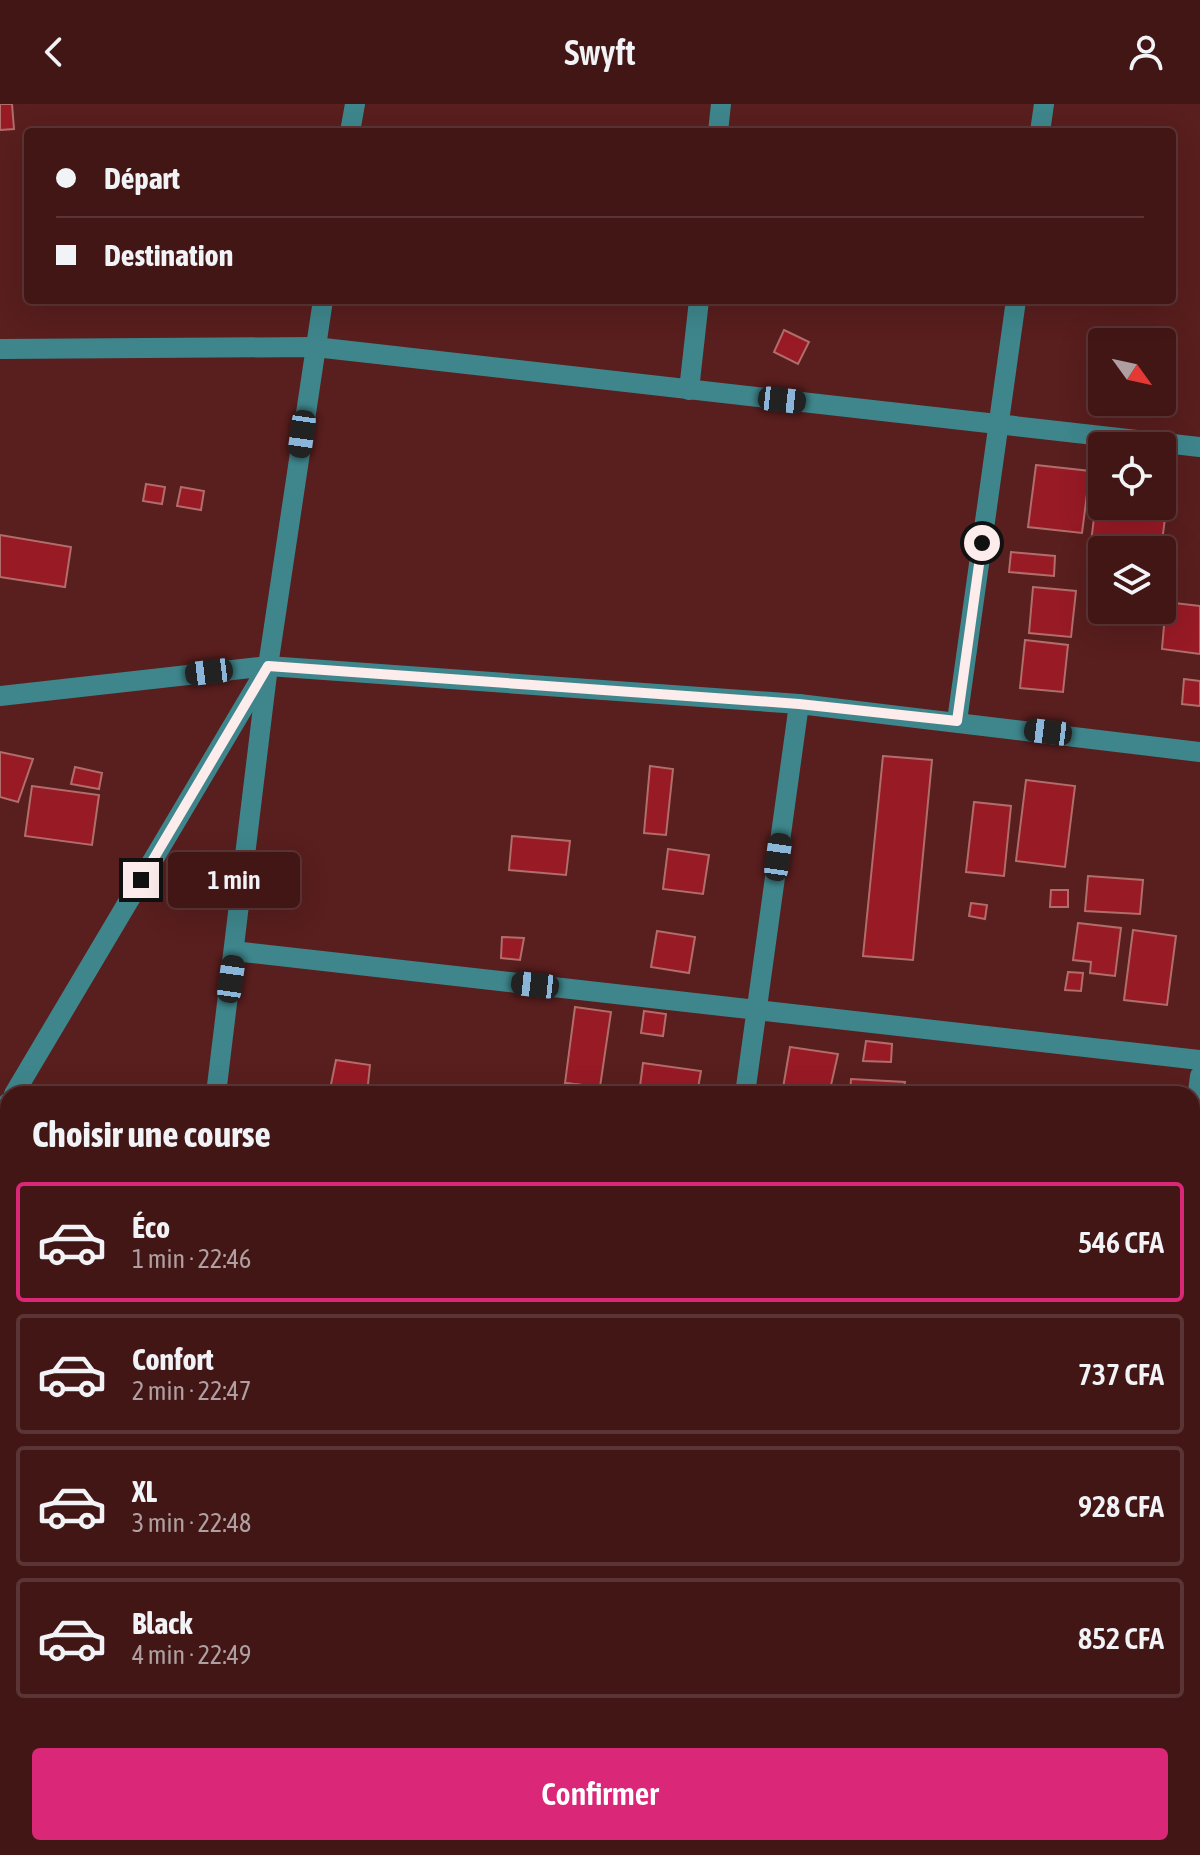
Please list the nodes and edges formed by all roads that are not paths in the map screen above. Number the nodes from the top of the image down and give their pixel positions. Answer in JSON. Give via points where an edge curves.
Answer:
{"nodes":[{"id":1,"x":355,"y":104,"type":"edge"},
{"id":2,"x":721,"y":104,"type":"edge"},
{"id":3,"x":1044,"y":104,"type":"edge"},
{"id":4,"x":351,"y":128,"type":"edge"},
{"id":5,"x":718,"y":128,"type":"edge"},
{"id":6,"x":1041,"y":128,"type":"edge"},
{"id":7,"x":322,"y":304,"type":"edge"},
{"id":8,"x":699,"y":304,"type":"edge"},
{"id":9,"x":1015,"y":304,"type":"edge"},
{"id":10,"x":315,"y":347,"type":"junction"},
{"id":11,"x":0,"y":349,"type":"edge"},
{"id":12,"x":689,"y":390,"type":"junction"},
{"id":13,"x":998,"y":425,"type":"junction"},
{"id":14,"x":1200,"y":447,"type":"edge"},
{"id":15,"x":268,"y":666,"type":"junction"},
{"id":16,"x":0,"y":696,"type":"edge"},
{"id":17,"x":799,"y":704,"type":"junction"},
{"id":18,"x":957,"y":721,"type":"junction"},
{"id":19,"x":1200,"y":752,"type":"edge"},
{"id":20,"x":234,"y":951,"type":"junction"},
{"id":21,"x":756,"y":1010,"type":"junction"},
{"id":22,"x":1200,"y":1060,"type":"edge"},
{"id":23,"x":19,"y":1086,"type":"edge"},
{"id":24,"x":217,"y":1086,"type":"edge"},
{"id":25,"x":746,"y":1086,"type":"edge"}],
"edges":[{"from":1,"to":4,"type":"street"},
{"from":2,"to":5,"type":"street"},
{"from":3,"to":6,"type":"street"},
{"from":7,"to":10,"type":"street"},
{"from":8,"to":12,"type":"street"},
{"from":9,"to":13,"type":"street"},
{"from":10,"to":11,"type":"street"},
{"from":10,"to":12,"type":"street"},
{"from":10,"to":15,"type":"street"},
{"from":12,"to":13,"type":"street"},
{"from":13,"to":14,"type":"street"},
{"from":13,"to":18,"type":"street"},
{"from":15,"to":16,"type":"street"},
{"from":15,"to":17,"type":"street"},
{"from":15,"to":20,"type":"street"},
{"from":15,"to":23,"type":"street"},
{"from":17,"to":18,"type":"street"},
{"from":17,"to":21,"type":"street"},
{"from":18,"to":19,"type":"street"},
{"from":20,"to":21,"type":"street"},
{"from":20,"to":24,"type":"street"},
{"from":21,"to":22,"type":"street"},
{"from":21,"to":25,"type":"street"}]}
